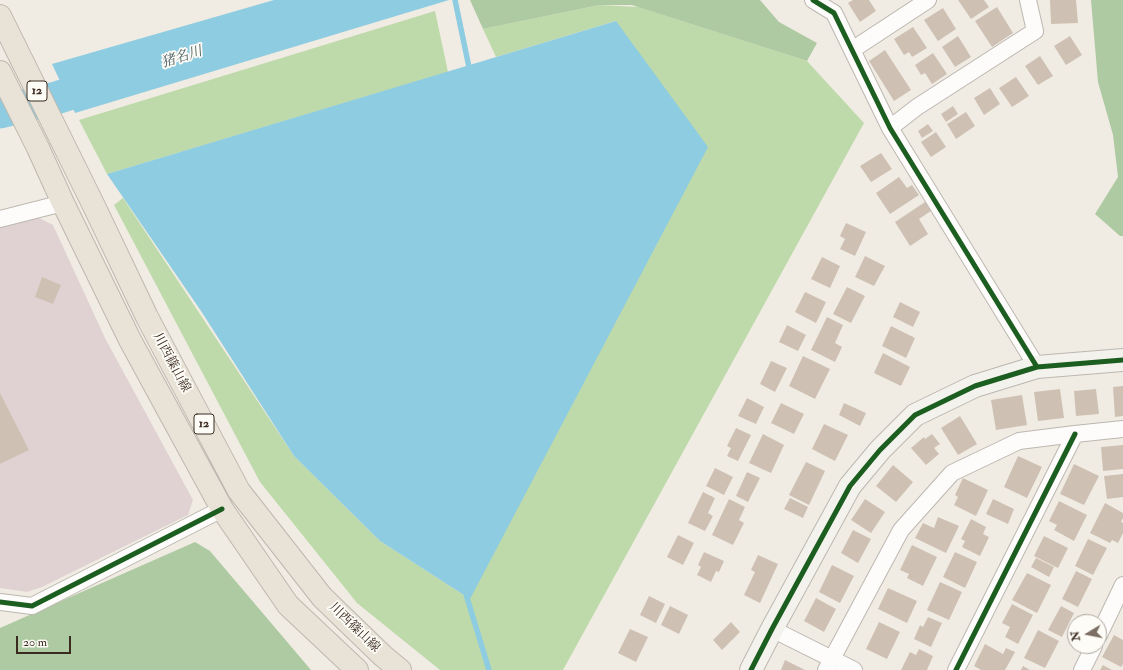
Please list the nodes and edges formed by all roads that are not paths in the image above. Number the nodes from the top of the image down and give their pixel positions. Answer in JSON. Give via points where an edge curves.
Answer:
{"nodes":[{"id":1,"x":813,"y":0,"type":"edge"},
{"id":2,"x":928,"y":0,"type":"edge"},
{"id":3,"x":1028,"y":0,"type":"edge"},
{"id":4,"x":0,"y":16,"type":"edge"},
{"id":5,"x":852,"y":50,"type":"junction"},
{"id":6,"x":0,"y":72,"type":"edge"},
{"id":7,"x":890,"y":128,"type":"junction"},
{"id":8,"x":63,"y":202,"type":"junction"},
{"id":9,"x":0,"y":219,"type":"edge"},
{"id":10,"x":1123,"y":360,"type":"edge"},
{"id":11,"x":1037,"y":367,"type":"junction"},
{"id":12,"x":1123,"y":429,"type":"edge"},
{"id":13,"x":1075,"y":434,"type":"junction"},
{"id":14,"x":222,"y":509,"type":"junction"},
{"id":15,"x":1123,"y":585,"type":"edge"},
{"id":16,"x":0,"y":602,"type":"edge"},
{"id":17,"x":1107,"y":618,"type":"edge"},
{"id":18,"x":772,"y":629,"type":"junction"},
{"id":19,"x":1090,"y":654,"type":"edge"},
{"id":20,"x":829,"y":665,"type":"edge"},
{"id":21,"x":357,"y":670,"type":"edge"},
{"id":22,"x":400,"y":670,"type":"edge"},
{"id":23,"x":751,"y":670,"type":"edge"},
{"id":24,"x":854,"y":670,"type":"edge"},
{"id":25,"x":956,"y":670,"type":"edge"},
{"id":26,"x":1082,"y":670,"type":"edge"}],
"edges":[{"from":1,"to":5,"type":"street","via":[[834,13]]},
{"from":2,"to":5,"type":"street"},
{"from":3,"to":7,"type":"street","via":[[1034,31],[917,107]]},
{"from":4,"to":22,"type":"main road","name":"川西篠山線","number":"12","via":[[147,317],[239,491],[322,598]]},
{"from":5,"to":7,"type":"street"},
{"from":6,"to":8,"type":"main road","name":"川西篠山線","number":"12"},
{"from":7,"to":11,"type":"street"},
{"from":8,"to":9,"type":"street"},
{"from":8,"to":14,"type":"main road","name":"川西篠山線","number":"12","via":[[130,340]]},
{"from":10,"to":11,"type":"street"},
{"from":11,"to":18,"type":"street","via":[[975,386],[915,415],[880,450],[850,486]]},
{"from":12,"to":13,"type":"street"},
{"from":13,"to":20,"type":"street","via":[[1020,441],[952,473],[901,530]]},
{"from":13,"to":25,"type":"street"},
{"from":14,"to":16,"type":"street","via":[[32,606]]},
{"from":14,"to":21,"type":"main road","name":"川西篠山線","number":"12","via":[[288,605]]},
{"from":15,"to":17,"type":"street"},
{"from":18,"to":20,"type":"street"},
{"from":18,"to":23,"type":"street"},
{"from":19,"to":26,"type":"street"},
{"from":20,"to":24,"type":"street"}]}
